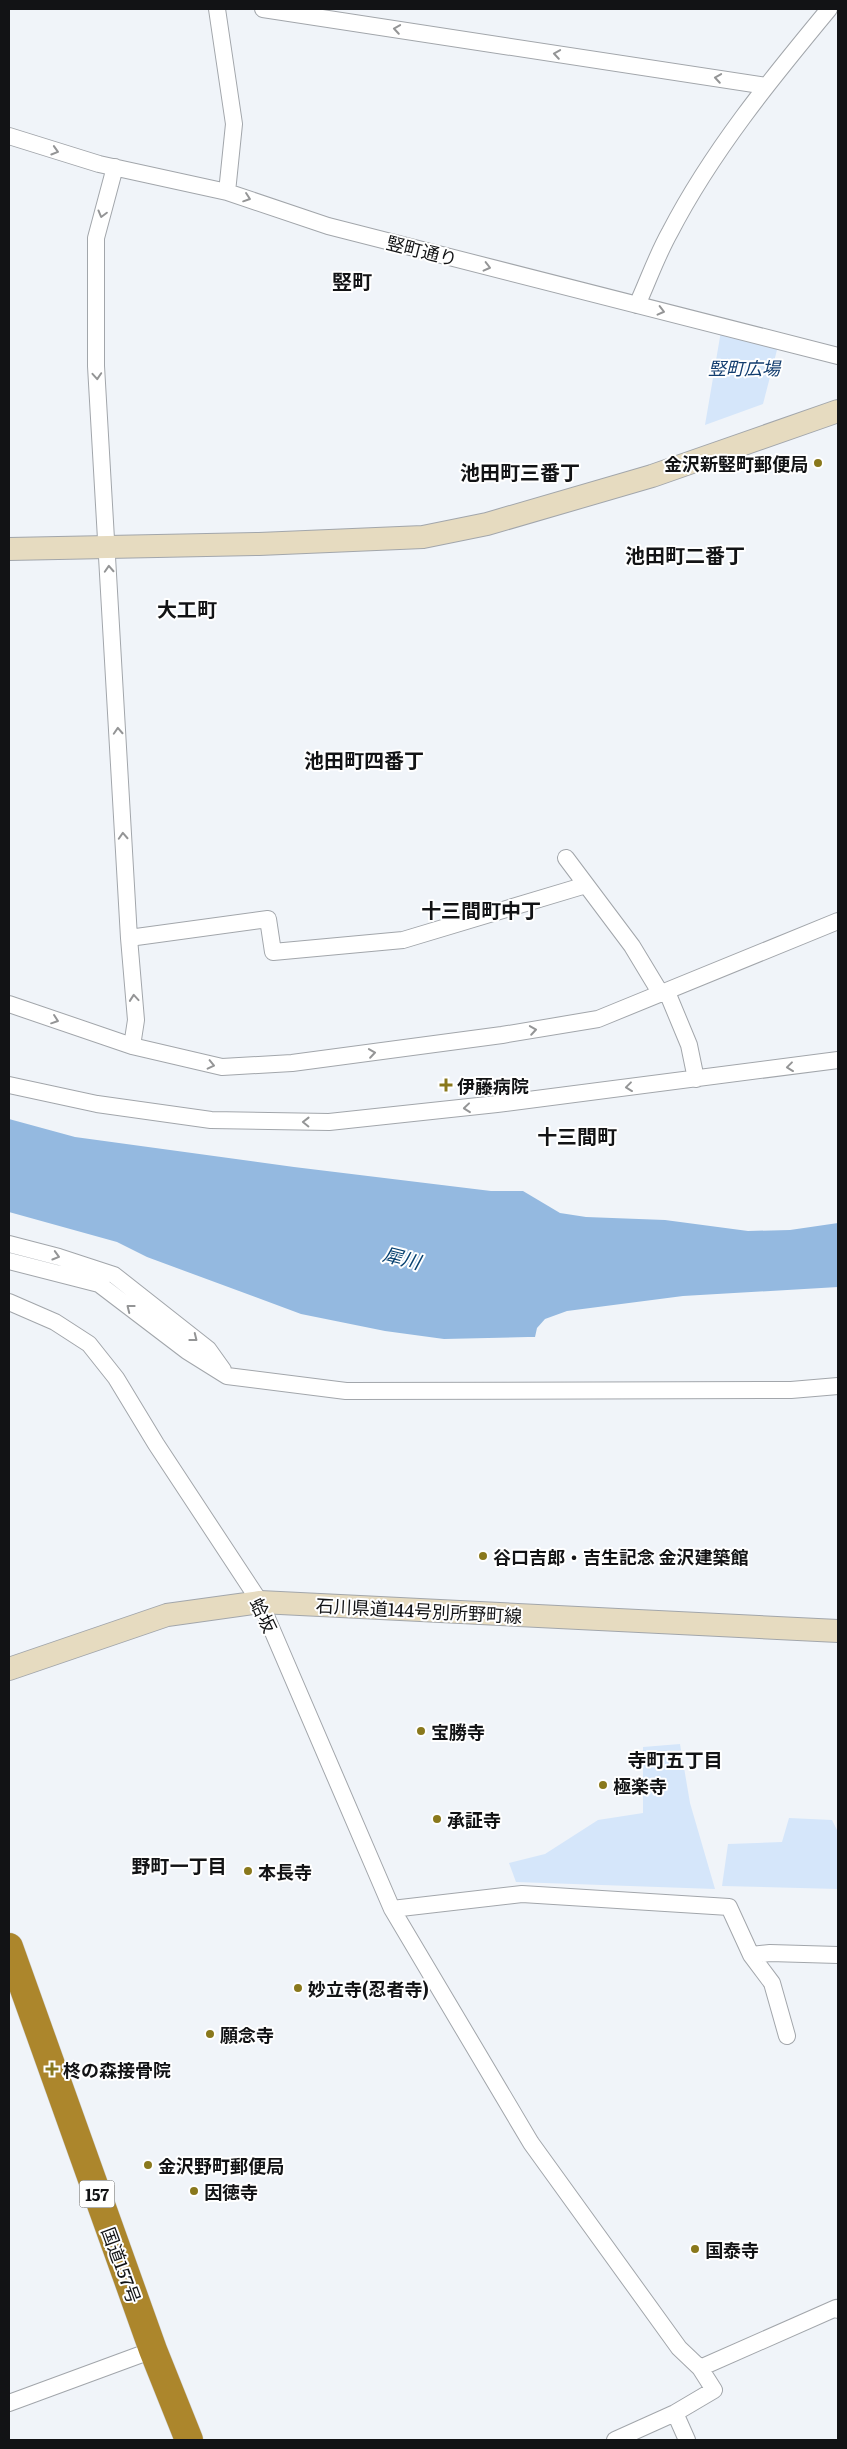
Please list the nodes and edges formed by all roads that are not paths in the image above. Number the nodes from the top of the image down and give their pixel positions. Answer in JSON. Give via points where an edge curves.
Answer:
{"nodes":[{"id":1,"x":217,"y":9,"type":"edge"},
{"id":2,"x":263,"y":9,"type":"edge"},
{"id":3,"x":829,"y":9,"type":"edge"},
{"id":4,"x":766,"y":86,"type":"junction"},
{"id":5,"x":9,"y":136,"type":"edge"},
{"id":6,"x":115,"y":167,"type":"junction"},
{"id":7,"x":227,"y":192,"type":"junction"},
{"id":8,"x":638,"y":305,"type":"junction"},
{"id":9,"x":838,"y":356,"type":"edge"},
{"id":10,"x":838,"y":411,"type":"edge"},
{"id":11,"x":107,"y":547,"type":"junction"},
{"id":12,"x":9,"y":548,"type":"edge"},
{"id":13,"x":566,"y":858,"type":"dead end"},
{"id":14,"x":586,"y":885,"type":"junction"},
{"id":15,"x":838,"y":921,"type":"edge"},
{"id":16,"x":129,"y":938,"type":"junction"},
{"id":17,"x":664,"y":993,"type":"junction"},
{"id":18,"x":9,"y":1004,"type":"edge"},
{"id":19,"x":132,"y":1046,"type":"junction"},
{"id":20,"x":838,"y":1060,"type":"edge"},
{"id":21,"x":696,"y":1079,"type":"junction"},
{"id":22,"x":9,"y":1085,"type":"edge"},
{"id":23,"x":9,"y":1244,"type":"edge"},
{"id":24,"x":9,"y":1262,"type":"edge"},
{"id":25,"x":9,"y":1302,"type":"edge"},
{"id":26,"x":227,"y":1376,"type":"junction"},
{"id":27,"x":838,"y":1386,"type":"edge"},
{"id":28,"x":260,"y":1602,"type":"junction"},
{"id":29,"x":838,"y":1631,"type":"edge"},
{"id":30,"x":9,"y":1669,"type":"edge"},
{"id":31,"x":392,"y":1909,"type":"junction"},
{"id":32,"x":9,"y":1947,"type":"edge"},
{"id":33,"x":751,"y":1955,"type":"junction"},
{"id":34,"x":838,"y":1955,"type":"edge"},
{"id":35,"x":787,"y":2036,"type":"dead end"},
{"id":36,"x":838,"y":2310,"type":"edge"},
{"id":37,"x":153,"y":2350,"type":"junction"},
{"id":38,"x":700,"y":2368,"type":"junction"},
{"id":39,"x":9,"y":2403,"type":"edge"},
{"id":40,"x":675,"y":2413,"type":"junction"},
{"id":41,"x":188,"y":2440,"type":"edge"},
{"id":42,"x":614,"y":2440,"type":"edge"},
{"id":43,"x":687,"y":2440,"type":"edge"}],
"edges":[{"from":1,"to":7,"type":"street","via":[[234,124]]},
{"from":4,"to":2,"type":"street","one_way":true},
{"from":3,"to":4,"type":"street"},
{"from":4,"to":8,"type":"street","via":[[695,187],[669,233]]},
{"from":5,"to":6,"type":"street","name":"竪町通り","one_way":true},
{"from":6,"to":7,"type":"street","name":"竪町通り"},
{"from":6,"to":11,"type":"street","one_way":true,"via":[[96,238],[96,366]]},
{"from":7,"to":8,"type":"street","name":"竪町通り","one_way":true,"via":[[328,226]]},
{"from":8,"to":9,"type":"street","name":"竪町通り","one_way":true},
{"from":10,"to":11,"type":"street","via":[[652,476],[487,524],[423,537]]},
{"from":11,"to":12,"type":"street"},
{"from":16,"to":11,"type":"street","one_way":true},
{"from":13,"to":14,"type":"street"},
{"from":14,"to":16,"type":"street","via":[[402,940],[273,952],[268,919]]},
{"from":14,"to":17,"type":"street"},
{"from":15,"to":17,"type":"street"},
{"from":19,"to":16,"type":"street","one_way":true,"via":[[136,1020]]},
{"from":19,"to":17,"type":"street","one_way":true,"via":[[222,1067],[292,1064],[598,1019]]},
{"from":17,"to":21,"type":"street","via":[[689,1045]]},
{"from":18,"to":19,"type":"street","one_way":true},
{"from":20,"to":21,"type":"street","one_way":true},
{"from":21,"to":22,"type":"street","one_way":true,"via":[[329,1122],[211,1120],[97,1104]]},
{"from":23,"to":26,"type":"street","one_way":true,"via":[[59,1256],[114,1275],[208,1349]]},
{"from":26,"to":24,"type":"street","one_way":true,"via":[[187,1351],[99,1284]]},
{"from":25,"to":28,"type":"street","name":"蛤坂","via":[[55,1322],[89,1344],[116,1378]]},
{"from":26,"to":27,"type":"street","via":[[346,1392],[791,1390]]},
{"from":28,"to":29,"type":"street","name":"石川県道144号別所野町線"},
{"from":28,"to":30,"type":"street","name":"石川県道144号別所野町線","via":[[167,1615]]},
{"from":28,"to":31,"type":"street","name":"蛤坂"},
{"from":31,"to":33,"type":"street","via":[[522,1894],[729,1907]]},
{"from":31,"to":38,"type":"street","name":"蛤坂","via":[[531,2143],[679,2348]]},
{"from":32,"to":37,"type":"highway","name":"国道157号","number":"157"},
{"from":33,"to":34,"type":"street"},
{"from":33,"to":35,"type":"street","via":[[772,1983]]},
{"from":36,"to":38,"type":"street","via":[[836,2308]]},
{"from":37,"to":39,"type":"street"},
{"from":37,"to":41,"type":"highway","name":"国道157号","number":"157"},
{"from":38,"to":40,"type":"street","name":"蛤坂","via":[[714,2390]]},
{"from":40,"to":42,"type":"street"},
{"from":40,"to":43,"type":"street"}]}
